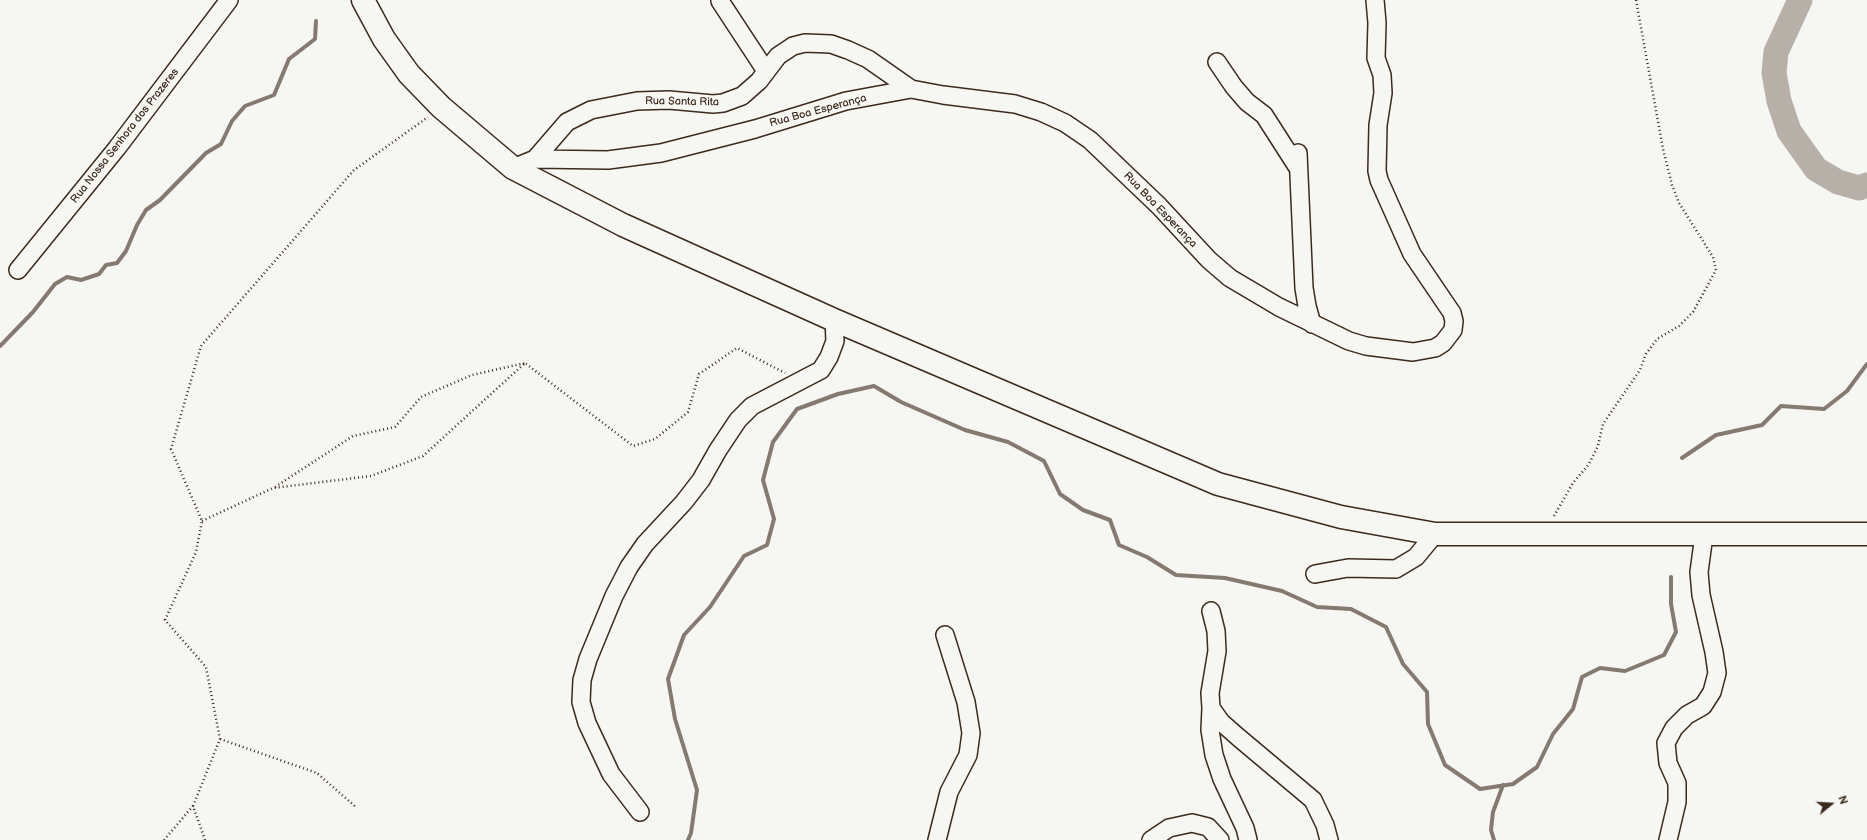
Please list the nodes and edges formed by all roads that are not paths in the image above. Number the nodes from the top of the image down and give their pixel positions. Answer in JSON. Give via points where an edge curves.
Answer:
{"nodes":[{"id":1,"x":229,"y":0,"type":"edge"},
{"id":2,"x":363,"y":0,"type":"edge"},
{"id":3,"x":1375,"y":0,"type":"edge"},
{"id":4,"x":720,"y":1,"type":"dead end"},
{"id":5,"x":1217,"y":62,"type":"dead end"},
{"id":6,"x":766,"y":70,"type":"junction"},
{"id":7,"x":911,"y":89,"type":"junction"},
{"id":8,"x":535,"y":159,"type":"junction"},
{"id":9,"x":513,"y":168,"type":"junction"},
{"id":10,"x":18,"y":270,"type":"dead end"},
{"id":11,"x":834,"y":320,"type":"junction"},
{"id":12,"x":1312,"y":324,"type":"junction"},
{"id":13,"x":1435,"y":534,"type":"junction"},
{"id":14,"x":1867,"y":534,"type":"edge"},
{"id":15,"x":1704,"y":535,"type":"junction"},
{"id":16,"x":1315,"y":574,"type":"dead end"},
{"id":17,"x":1211,"y":611,"type":"dead end"},
{"id":18,"x":945,"y":635,"type":"dead end"},
{"id":19,"x":1211,"y":708,"type":"junction"},
{"id":20,"x":640,"y":812,"type":"dead end"},
{"id":21,"x":937,"y":840,"type":"edge"},
{"id":22,"x":1151,"y":840,"type":"edge"},
{"id":23,"x":1220,"y":840,"type":"edge"},
{"id":24,"x":1248,"y":840,"type":"edge"},
{"id":25,"x":1329,"y":840,"type":"edge"},
{"id":26,"x":1668,"y":840,"type":"edge"}],
"edges":[{"from":1,"to":10,"type":"street","name":"Rua Nossa Senhora dos Prazeres","via":[[117,148]]},
{"from":2,"to":9,"type":"main road","via":[[384,40],[409,74],[441,107]]},
{"from":3,"to":12,"type":"street","name":"Rua Boa Esperança","via":[[1376,58],[1382,75],[1383,93],[1376,158],[1379,180],[1412,254],[1452,313],[1453,330],[1435,348],[1413,352],[1366,346]]},
{"from":4,"to":6,"type":"street"},
{"from":5,"to":12,"type":"street","via":[[1247,102],[1264,115],[1298,160],[1304,288]]},
{"from":6,"to":7,"type":"street","name":"Rua Santa Rita","via":[[778,56],[793,46],[831,44],[868,59]]},
{"from":6,"to":8,"type":"street","name":"Rua Santa Rita","via":[[742,96],[723,103],[636,101],[591,110],[567,122]]},
{"from":7,"to":8,"type":"street","name":"Rua Boa Esperança","via":[[846,101],[755,129],[661,153],[608,160]]},
{"from":7,"to":12,"type":"street","name":"Rua Boa Esperança","via":[[1015,104],[1065,123],[1096,145],[1219,269],[1272,304]]},
{"from":8,"to":9,"type":"street","name":"Rua Boa Esperança"},
{"from":9,"to":11,"type":"main road","via":[[623,225]]},
{"from":11,"to":13,"type":"main road","via":[[1218,484],[1341,517]]},
{"from":11,"to":20,"type":"street","via":[[835,341],[821,370],[752,406],[738,420],[701,480],[628,567],[588,659],[582,680],[581,702],[587,723],[611,774]]},
{"from":13,"to":15,"type":"main road"},
{"from":13,"to":16,"type":"street","via":[[1416,557],[1396,569],[1348,568]]},
{"from":14,"to":15,"type":"main road"},
{"from":15,"to":26,"type":"street","via":[[1699,572],[1701,595],[1717,673],[1712,692],[1703,706],[1687,715],[1674,728],[1666,743],[1668,763],[1677,783],[1677,802]]},
{"from":17,"to":19,"type":"street","via":[[1217,651],[1210,693]]},
{"from":18,"to":21,"type":"street","via":[[966,702],[971,733],[968,755],[949,792]]},
{"from":19,"to":24,"type":"street","via":[[1210,730],[1214,755]]},
{"from":19,"to":25,"type":"street","via":[[1221,722],[1313,800]]},
{"from":22,"to":23,"type":"street","via":[[1169,828],[1192,823],[1208,827]]}]}
